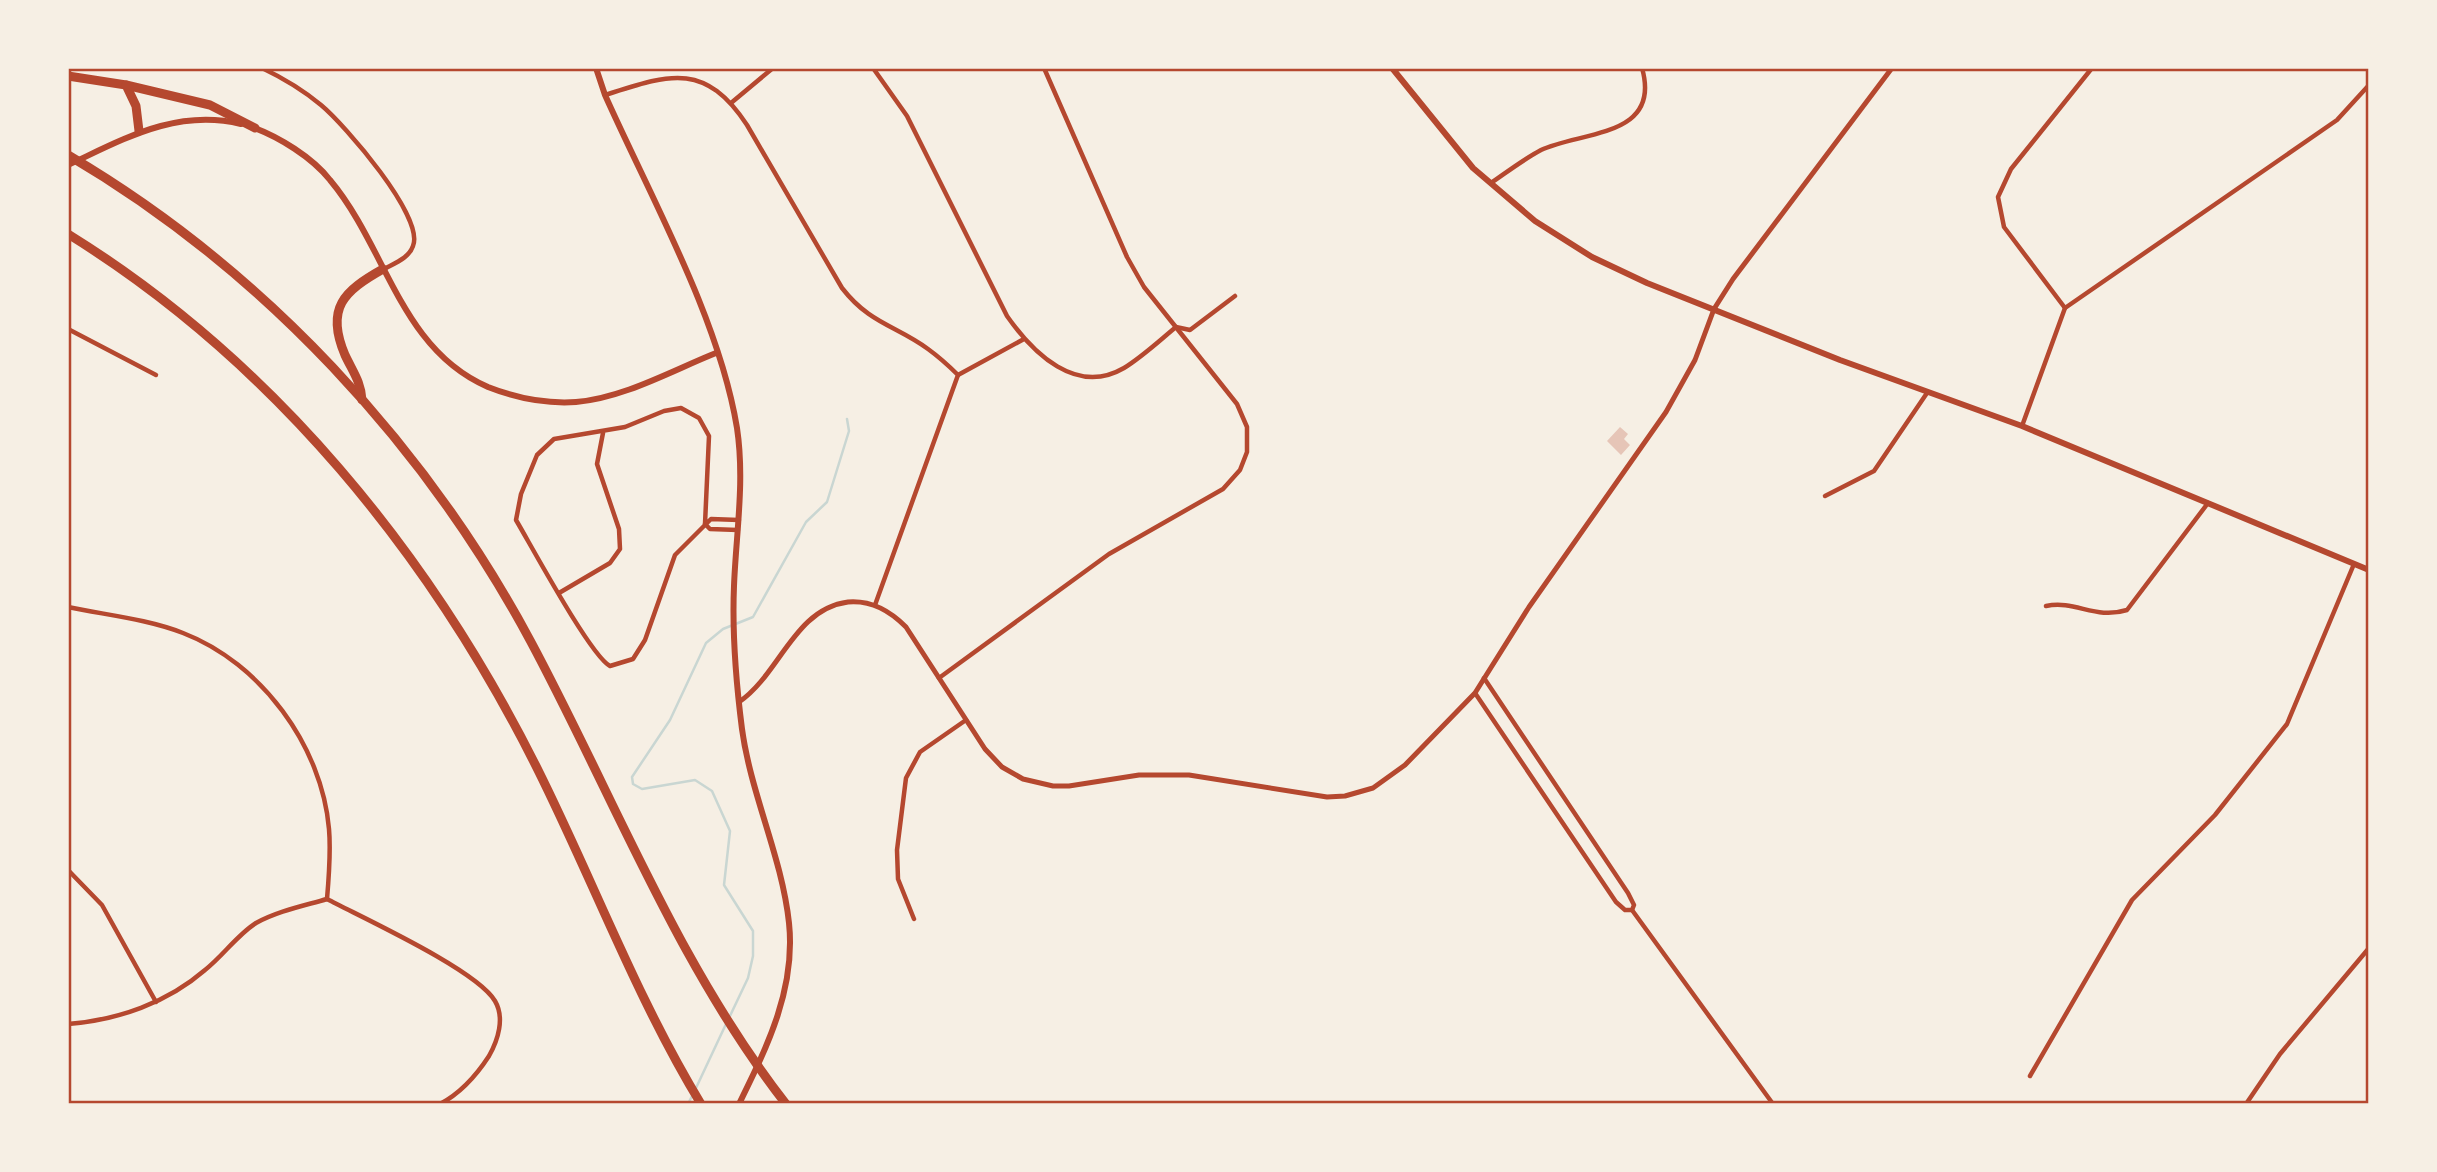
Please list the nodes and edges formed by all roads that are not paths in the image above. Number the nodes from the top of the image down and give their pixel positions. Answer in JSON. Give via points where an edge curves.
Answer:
{"nodes":[{"id":1,"x":262,"y":68,"type":"edge"},
{"id":2,"x":596,"y":68,"type":"edge"},
{"id":3,"x":773,"y":68,"type":"edge"},
{"id":4,"x":873,"y":68,"type":"edge"},
{"id":5,"x":1044,"y":68,"type":"edge"},
{"id":6,"x":1392,"y":68,"type":"edge"},
{"id":7,"x":1642,"y":68,"type":"edge"},
{"id":8,"x":1892,"y":68,"type":"edge"},
{"id":9,"x":2092,"y":68,"type":"edge"},
{"id":10,"x":68,"y":76,"type":"edge"},
{"id":11,"x":126,"y":85,"type":"junction"},
{"id":12,"x":2369,"y":85,"type":"edge"},
{"id":13,"x":605,"y":96,"type":"junction"},
{"id":14,"x":731,"y":103,"type":"junction"},
{"id":15,"x":255,"y":128,"type":"junction"},
{"id":16,"x":139,"y":131,"type":"junction"},
{"id":17,"x":68,"y":155,"type":"edge"},
{"id":18,"x":68,"y":165,"type":"edge"},
{"id":19,"x":1491,"y":183,"type":"junction"},
{"id":20,"x":68,"y":234,"type":"edge"},
{"id":21,"x":383,"y":269,"type":"junction"},
{"id":22,"x":1235,"y":296,"type":"dead end"},
{"id":23,"x":2066,"y":308,"type":"junction"},
{"id":24,"x":1714,"y":309,"type":"junction"},
{"id":25,"x":1175,"y":327,"type":"junction"},
{"id":26,"x":68,"y":329,"type":"edge"},
{"id":27,"x":1024,"y":339,"type":"junction"},
{"id":28,"x":716,"y":353,"type":"junction"},
{"id":29,"x":156,"y":374,"type":"dead end"},
{"id":30,"x":958,"y":375,"type":"junction"},
{"id":31,"x":1927,"y":393,"type":"junction"},
{"id":32,"x":362,"y":400,"type":"junction"},
{"id":33,"x":2022,"y":426,"type":"junction"},
{"id":34,"x":603,"y":433,"type":"junction"},
{"id":35,"x":1825,"y":496,"type":"dead end"},
{"id":36,"x":2208,"y":502,"type":"junction"},
{"id":37,"x":739,"y":520,"type":"junction"},
{"id":38,"x":705,"y":524,"type":"junction"},
{"id":39,"x":738,"y":530,"type":"junction"},
{"id":40,"x":2354,"y":564,"type":"junction"},
{"id":41,"x":2369,"y":570,"type":"edge"},
{"id":42,"x":559,"y":593,"type":"junction"},
{"id":43,"x":876,"y":605,"type":"junction"},
{"id":44,"x":2046,"y":606,"type":"dead end"},
{"id":45,"x":68,"y":607,"type":"edge"},
{"id":46,"x":939,"y":678,"type":"junction"},
{"id":47,"x":1485,"y":678,"type":"junction"},
{"id":48,"x":1475,"y":693,"type":"junction"},
{"id":49,"x":739,"y":702,"type":"junction"},
{"id":50,"x":966,"y":720,"type":"junction"},
{"id":51,"x":68,"y":870,"type":"edge"},
{"id":52,"x":327,"y":899,"type":"junction"},
{"id":53,"x":1632,"y":910,"type":"junction"},
{"id":54,"x":914,"y":919,"type":"dead end"},
{"id":55,"x":2369,"y":948,"type":"edge"},
{"id":56,"x":156,"y":1002,"type":"junction"},
{"id":57,"x":68,"y":1024,"type":"edge"},
{"id":58,"x":2030,"y":1076,"type":"dead end"},
{"id":59,"x":440,"y":1104,"type":"edge"},
{"id":60,"x":701,"y":1104,"type":"edge"},
{"id":61,"x":739,"y":1104,"type":"edge"},
{"id":62,"x":786,"y":1104,"type":"edge"},
{"id":63,"x":1773,"y":1104,"type":"edge"},
{"id":64,"x":2246,"y":1104,"type":"edge"}],
"edges":[{"from":1,"to":21,"type":"street","via":[[325,108],[408,215],[413,247],[402,260]]},
{"from":2,"to":13,"type":"main road"},
{"from":3,"to":14,"type":"street"},
{"from":4,"to":27,"type":"street","via":[[907,116],[998,301]]},
{"from":5,"to":25,"type":"street","via":[[1127,257]]},
{"from":6,"to":19,"type":"main road","via":[[1473,168]]},
{"from":7,"to":19,"type":"street","via":[[1644,97],[1628,122],[1610,132],[1568,139],[1539,151]]},
{"from":8,"to":24,"type":"street"},
{"from":9,"to":23,"type":"street","via":[[2004,177],[1998,197],[2004,228]]},
{"from":10,"to":11,"type":"highway"},
{"from":11,"to":15,"type":"highway","via":[[210,105]]},
{"from":11,"to":16,"type":"highway","via":[[136,107]]},
{"from":12,"to":23,"type":"street","via":[[2337,120]]},
{"from":13,"to":14,"type":"street","via":[[649,80],[673,77],[714,89]]},
{"from":13,"to":28,"type":"main road","via":[[690,282]]},
{"from":14,"to":30,"type":"street","via":[[855,305],[927,348]]},
{"from":15,"to":16,"type":"main road","via":[[187,120]]},
{"from":15,"to":21,"type":"main road","via":[[311,161],[329,178]]},
{"from":16,"to":18,"type":"main road"},
{"from":17,"to":32,"type":"highway","via":[[120,185],[217,260]]},
{"from":19,"to":24,"type":"main road","via":[[1535,221],[1592,257]]},
{"from":20,"to":60,"type":"highway","via":[[169,307],[257,382],[328,454],[404,547],[502,699],[566,826],[643,1002]]},
{"from":21,"to":28,"type":"main road","via":[[436,352],[478,382],[519,397],[577,402],[600,397]]},
{"from":21,"to":32,"type":"highway","via":[[347,292],[337,316],[340,340],[360,382]]},
{"from":22,"to":25,"type":"street","via":[[1189,330]]},
{"from":23,"to":33,"type":"street"},
{"from":24,"to":31,"type":"main road"},
{"from":24,"to":47,"type":"street","via":[[1695,360],[1666,412],[1529,607]]},
{"from":25,"to":27,"type":"street","via":[[1123,368],[1096,377],[1067,373]]},
{"from":25,"to":46,"type":"street","via":[[1243,415],[1248,439],[1240,470],[1223,489],[1109,554]]},
{"from":26,"to":29,"type":"street"},
{"from":27,"to":30,"type":"street"},
{"from":28,"to":37,"type":"main road","via":[[737,428]]},
{"from":30,"to":43,"type":"street"},
{"from":31,"to":33,"type":"main road"},
{"from":31,"to":35,"type":"street","via":[[1874,471]]},
{"from":32,"to":62,"type":"highway","via":[[441,498],[519,619],[683,946]]},
{"from":33,"to":36,"type":"main road"},
{"from":34,"to":38,"type":"street","via":[[673,409],[694,413],[709,436]]},
{"from":34,"to":42,"type":"street","via":[[597,464],[619,529],[620,549],[610,563]]},
{"from":34,"to":42,"type":"street","via":[[558,438],[543,447],[516,510],[516,520]]},
{"from":36,"to":40,"type":"main road"},
{"from":36,"to":44,"type":"street","via":[[2127,610],[2106,615],[2064,605]]},
{"from":37,"to":38,"type":"street","via":[[711,519]]},
{"from":37,"to":39,"type":"main road"},
{"from":38,"to":39,"type":"street","via":[[710,529]]},
{"from":38,"to":42,"type":"street","via":[[675,555],[634,659],[618,666],[603,663]]},
{"from":39,"to":49,"type":"main road","via":[[734,613]]},
{"from":40,"to":41,"type":"main road"},
{"from":40,"to":58,"type":"street","via":[[2287,724],[2215,815],[2132,900]]},
{"from":43,"to":46,"type":"street","via":[[906,627]]},
{"from":43,"to":49,"type":"street","via":[[840,603],[813,616],[759,685]]},
{"from":45,"to":52,"type":"street","via":[[181,632],[216,649],[249,673],[294,728],[313,769],[329,829]]},
{"from":46,"to":50,"type":"street"},
{"from":47,"to":48,"type":"street"},
{"from":47,"to":53,"type":"street","via":[[1628,893]]},
{"from":48,"to":50,"type":"street","via":[[1396,774],[1373,788],[1345,796],[1189,775],[1139,775],[1069,786],[1035,783],[993,758]]},
{"from":48,"to":53,"type":"street","via":[[1616,902]]},
{"from":49,"to":61,"type":"main road","via":[[748,761],[790,939],[786,984],[775,1028]]},
{"from":50,"to":54,"type":"street","via":[[920,752],[906,778],[898,878]]},
{"from":51,"to":56,"type":"street","via":[[102,905]]},
{"from":52,"to":56,"type":"street","via":[[258,923],[198,977]]},
{"from":52,"to":59,"type":"street","via":[[456,968],[485,987],[495,1001],[500,1020],[494,1047],[468,1083]]},
{"from":53,"to":63,"type":"street"},
{"from":55,"to":64,"type":"street","via":[[2280,1054]]},
{"from":56,"to":57,"type":"street","via":[[127,1014]]}]}
